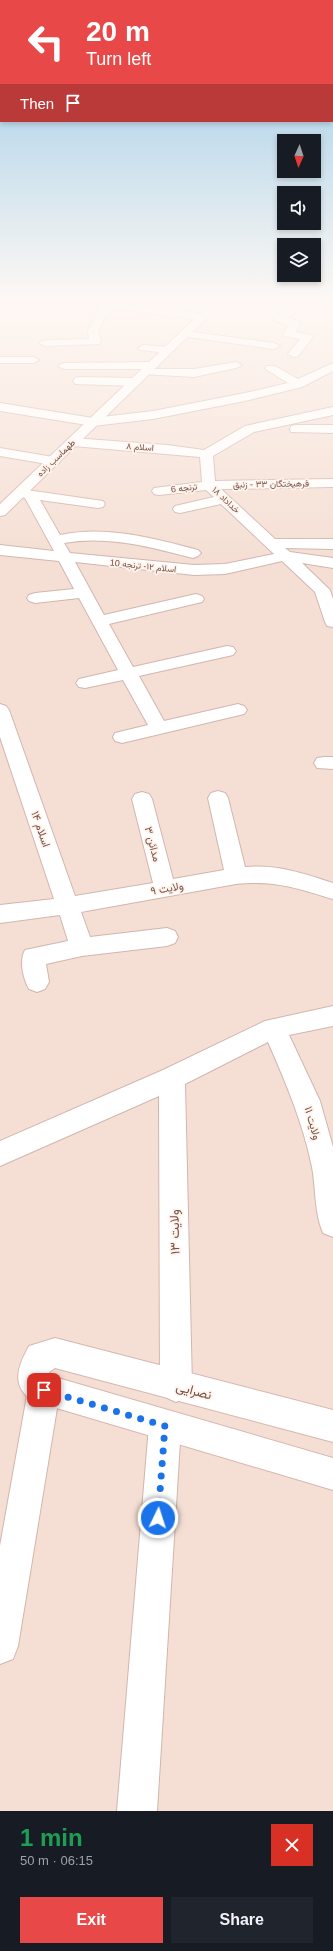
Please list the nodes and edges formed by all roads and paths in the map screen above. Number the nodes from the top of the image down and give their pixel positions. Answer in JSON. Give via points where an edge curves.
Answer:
{"nodes":[{"id":1,"x":280,"y":388,"type":"edge"},
{"id":2,"x":129,"y":389,"type":"edge"},
{"id":3,"x":233,"y":389,"type":"edge"},
{"id":4,"x":278,"y":389,"type":"edge"},
{"id":5,"x":291,"y":396,"type":"dead end"},
{"id":6,"x":245,"y":397,"type":"junction"},
{"id":7,"x":216,"y":403,"type":"junction"},
{"id":8,"x":3,"y":411,"type":"edge"},
{"id":9,"x":333,"y":411,"type":"edge"},
{"id":10,"x":227,"y":412,"type":"dead end"},
{"id":11,"x":153,"y":415,"type":"junction"},
{"id":12,"x":238,"y":420,"type":"dead end"},
{"id":13,"x":93,"y":422,"type":"junction"},
{"id":14,"x":166,"y":424,"type":"dead end"},
{"id":15,"x":250,"y":429,"type":"junction"},
{"id":16,"x":333,"y":429,"type":"edge"},
{"id":17,"x":73,"y":442,"type":"junction"},
{"id":18,"x":0,"y":452,"type":"edge"},
{"id":19,"x":206,"y":454,"type":"junction"},
{"id":20,"x":53,"y":461,"type":"junction"},
{"id":21,"x":333,"y":483,"type":"edge"},
{"id":22,"x":209,"y":484,"type":"junction"},
{"id":23,"x":160,"y":491,"type":"dead end"},
{"id":24,"x":25,"y":494,"type":"junction"},
{"id":25,"x":224,"y":499,"type":"junction"},
{"id":26,"x":98,"y":504,"type":"dead end"},
{"id":27,"x":2,"y":507,"type":"edge"},
{"id":28,"x":180,"y":509,"type":"dead end"},
{"id":29,"x":55,"y":540,"type":"junction"},
{"id":30,"x":272,"y":543,"type":"junction"},
{"id":31,"x":333,"y":544,"type":"edge"},
{"id":32,"x":0,"y":550,"type":"edge"},
{"id":33,"x":194,"y":553,"type":"dead end"},
{"id":34,"x":286,"y":556,"type":"junction"},
{"id":35,"x":64,"y":557,"type":"junction"},
{"id":36,"x":333,"y":563,"type":"edge"},
{"id":37,"x":327,"y":590,"type":"edge"},
{"id":38,"x":84,"y":593,"type":"junction"},
{"id":39,"x":35,"y":598,"type":"dead end"},
{"id":40,"x":196,"y":599,"type":"dead end"},
{"id":41,"x":99,"y":621,"type":"junction"},
{"id":42,"x":333,"y":622,"type":"edge"},
{"id":43,"x":227,"y":651,"type":"dead end"},
{"id":44,"x":129,"y":673,"type":"junction"},
{"id":45,"x":85,"y":683,"type":"dead end"},
{"id":46,"x":0,"y":710,"type":"edge"},
{"id":47,"x":238,"y":710,"type":"dead end"},
{"id":48,"x":159,"y":728,"type":"junction"},
{"id":49,"x":122,"y":737,"type":"dead end"},
{"id":50,"x":218,"y":798,"type":"dead end"},
{"id":51,"x":142,"y":799,"type":"dead end"},
{"id":52,"x":236,"y":876,"type":"junction"},
{"id":53,"x":165,"y":888,"type":"junction"},
{"id":54,"x":333,"y":891,"type":"edge"},
{"id":55,"x":67,"y":906,"type":"junction"},
{"id":56,"x":0,"y":914,"type":"edge"},
{"id":57,"x":167,"y":937,"type":"dead end"},
{"id":58,"x":82,"y":948,"type":"junction"},
{"id":59,"x":37,"y":982,"type":"dead end"},
{"id":60,"x":333,"y":1016,"type":"edge"},
{"id":61,"x":274,"y":1028,"type":"junction"},
{"id":62,"x":172,"y":1078,"type":"junction"},
{"id":63,"x":0,"y":1154,"type":"edge"},
{"id":64,"x":333,"y":1223,"type":"edge"},
{"id":65,"x":176,"y":1386,"type":"junction"},
{"id":66,"x":44,"y":1390,"type":"junction"},
{"id":67,"x":165,"y":1426,"type":"junction"},
{"id":68,"x":333,"y":1426,"type":"edge"},
{"id":69,"x":333,"y":1474,"type":"edge"},
{"id":70,"x":0,"y":1646,"type":"edge"},
{"id":71,"x":137,"y":1811,"type":"edge"}],
"edges":[{"from":1,"to":5,"type":"street"},
{"from":2,"to":13,"type":"street","name":"طهماسب زاده"},
{"from":3,"to":6,"type":"street"},
{"from":4,"to":6,"type":"street"},
{"from":6,"to":7,"type":"street"},
{"from":7,"to":10,"type":"street"},
{"from":7,"to":11,"type":"street"},
{"from":8,"to":13,"type":"street"},
{"from":9,"to":15,"type":"street"},
{"from":11,"to":13,"type":"street"},
{"from":11,"to":14,"type":"street"},
{"from":12,"to":15,"type":"street"},
{"from":13,"to":17,"type":"street","name":"طهماسب زاده"},
{"from":15,"to":16,"type":"street"},
{"from":15,"to":19,"type":"street"},
{"from":17,"to":19,"type":"street","name":"اسلام ۸"},
{"from":17,"to":20,"type":"street","name":"طهماسب زاده"},
{"from":18,"to":20,"type":"street"},
{"from":19,"to":22,"type":"street","name":"خداداد ۱۸"},
{"from":20,"to":24,"type":"street","name":"طهماسب زاده"},
{"from":21,"to":22,"type":"street","name":"فرهیختگان ۳۳ - زنبق"},
{"from":22,"to":23,"type":"street","name":"ترنجه 6"},
{"from":22,"to":25,"type":"street","name":"خداداد ۱۸"},
{"from":24,"to":26,"type":"street"},
{"from":24,"to":27,"type":"street","name":"طهماسب زاده"},
{"from":24,"to":29,"type":"street"},
{"from":25,"to":28,"type":"street"},
{"from":25,"to":30,"type":"street","name":"خداداد ۱۸"},
{"from":29,"to":33,"type":"street","via":[[85,535],[150,542]]},
{"from":29,"to":35,"type":"street"},
{"from":30,"to":31,"type":"street"},
{"from":30,"to":34,"type":"street","name":"خداداد ۱۸"},
{"from":32,"to":35,"type":"street","name":"اسلام ۱۲- ترنجه 10"},
{"from":34,"to":35,"type":"street","name":"اسلام ۱۲- ترنجه 10","via":[[225,569],[194,570]]},
{"from":34,"to":36,"type":"street"},
{"from":34,"to":37,"type":"street","name":"خداداد ۱۸"},
{"from":35,"to":38,"type":"street"},
{"from":37,"to":42,"type":"street","name":"خداداد ۱۸"},
{"from":38,"to":39,"type":"street"},
{"from":38,"to":41,"type":"street"},
{"from":40,"to":41,"type":"street"},
{"from":41,"to":44,"type":"street"},
{"from":43,"to":44,"type":"street"},
{"from":44,"to":45,"type":"street"},
{"from":44,"to":48,"type":"street"},
{"from":46,"to":55,"type":"street","name":"اسلام ۱۴"},
{"from":47,"to":48,"type":"street"},
{"from":48,"to":49,"type":"street"},
{"from":50,"to":52,"type":"street"},
{"from":51,"to":53,"type":"street","name":"مدائن ۳"},
{"from":52,"to":53,"type":"street","name":"ولایت ۹"},
{"from":52,"to":54,"type":"street","name":"ولایت ۹","via":[[275,875]]},
{"from":53,"to":55,"type":"street","name":"ولایت ۹"},
{"from":55,"to":56,"type":"street","name":"ولایت ۹"},
{"from":55,"to":58,"type":"street","name":"اسلام ۱۴"},
{"from":57,"to":58,"type":"street"},
{"from":58,"to":59,"type":"street","via":[[32,957]]},
{"from":60,"to":61,"type":"street"},
{"from":61,"to":62,"type":"street"},
{"from":61,"to":64,"type":"street","name":"ولایت ۱۱","via":[[307,1101],[326,1166]]},
{"from":62,"to":63,"type":"street"},
{"from":62,"to":65,"type":"street","name":"ولایت ۱۳"},
{"from":65,"to":66,"type":"street","name":"نصرایی","via":[[55,1353],[40,1357],[33,1370],[35,1384]]},
{"from":65,"to":68,"type":"street","name":"نصرایی"},
{"from":66,"to":67,"type":"street"},
{"from":66,"to":70,"type":"street"},
{"from":67,"to":69,"type":"street"},
{"from":67,"to":71,"type":"street"}]}
